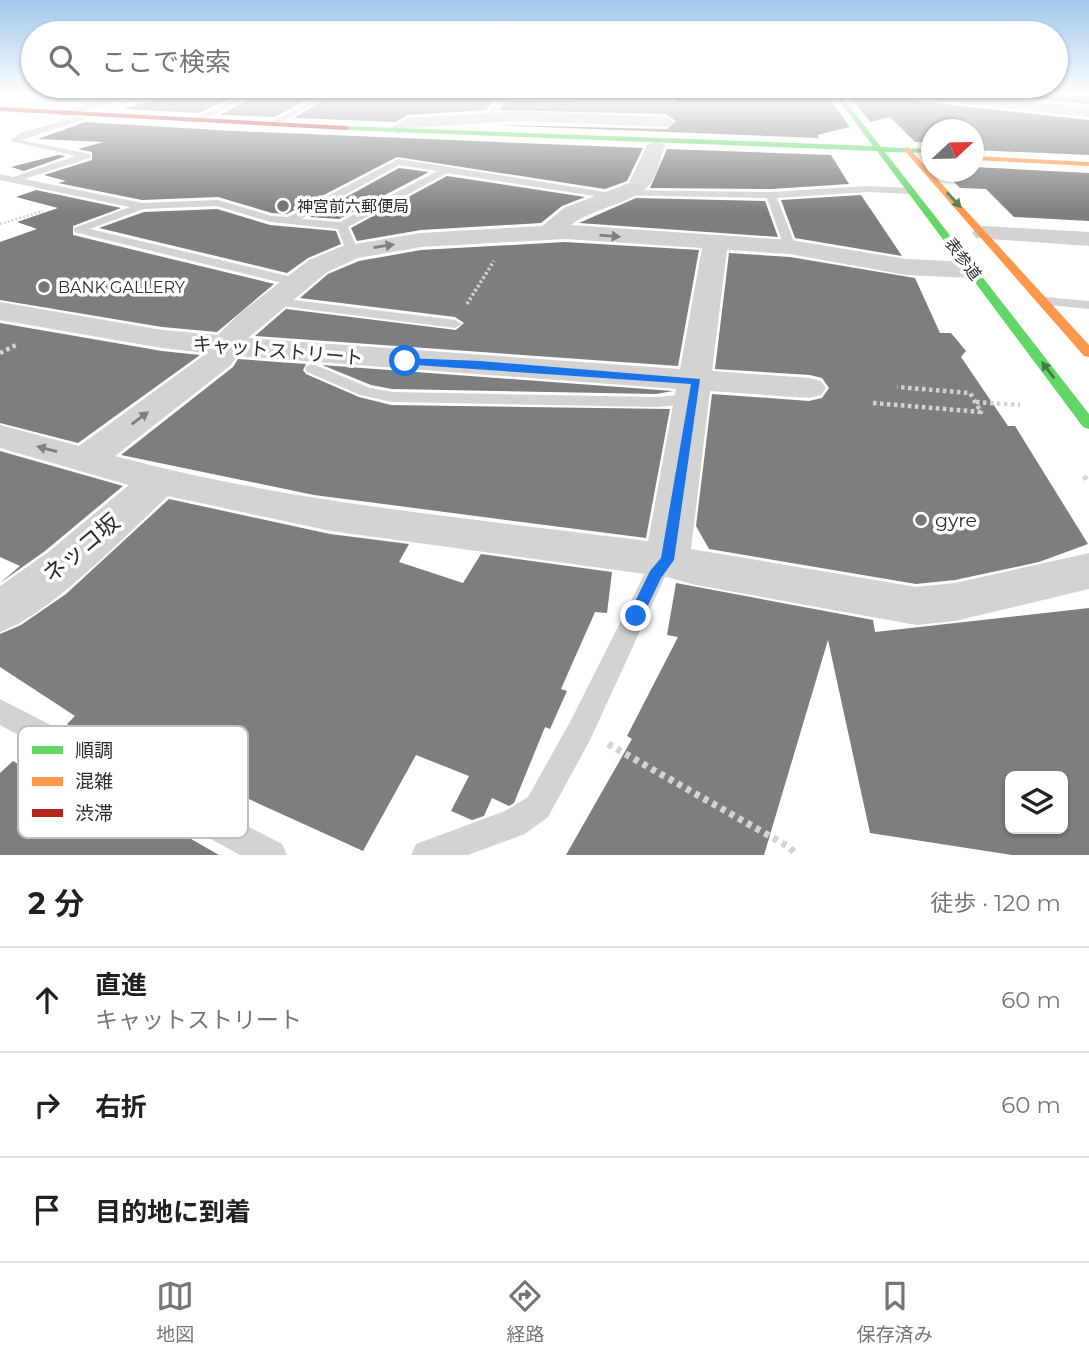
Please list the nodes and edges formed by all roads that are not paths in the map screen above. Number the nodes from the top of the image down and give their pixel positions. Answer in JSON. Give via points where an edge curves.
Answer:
{"nodes":[{"id":1,"x":11,"y":134,"type":"dead end"},
{"id":2,"x":26,"y":134,"type":"edge"},
{"id":3,"x":613,"y":134,"type":"edge"},
{"id":4,"x":627,"y":134,"type":"edge"},
{"id":5,"x":657,"y":134,"type":"edge"},
{"id":6,"x":868,"y":134,"type":"edge"},
{"id":7,"x":23,"y":135,"type":"junction"},
{"id":8,"x":661,"y":135,"type":"junction"},
{"id":9,"x":895,"y":135,"type":"dead end"},
{"id":10,"x":882,"y":151,"type":"junction"},
{"id":11,"x":921,"y":151,"type":"edge"},
{"id":12,"x":910,"y":152,"type":"junction"},
{"id":13,"x":921,"y":154,"type":"edge"},
{"id":14,"x":984,"y":155,"type":"edge"},
{"id":15,"x":984,"y":156,"type":"edge"},
{"id":16,"x":1089,"y":158,"type":"edge"},
{"id":17,"x":1089,"y":164,"type":"edge"},
{"id":18,"x":447,"y":169,"type":"junction"},
{"id":19,"x":0,"y":177,"type":"edge"},
{"id":20,"x":14,"y":179,"type":"junction"},
{"id":21,"x":911,"y":191,"type":"junction"},
{"id":22,"x":618,"y":194,"type":"junction"},
{"id":23,"x":771,"y":195,"type":"junction"},
{"id":24,"x":142,"y":206,"type":"junction"},
{"id":25,"x":291,"y":220,"type":"junction"},
{"id":26,"x":342,"y":226,"type":"junction"},
{"id":27,"x":549,"y":232,"type":"junction"},
{"id":28,"x":984,"y":233,"type":"junction"},
{"id":29,"x":1089,"y":239,"type":"edge"},
{"id":30,"x":715,"y":244,"type":"junction"},
{"id":31,"x":790,"y":247,"type":"junction"},
{"id":32,"x":352,"y":251,"type":"junction"},
{"id":33,"x":971,"y":270,"type":"junction"},
{"id":34,"x":295,"y":282,"type":"junction"},
{"id":35,"x":271,"y":301,"type":"junction"},
{"id":36,"x":1045,"y":302,"type":"junction"},
{"id":37,"x":1089,"y":305,"type":"edge"},
{"id":38,"x":0,"y":311,"type":"edge"},
{"id":39,"x":455,"y":324,"type":"road end"},
{"id":40,"x":227,"y":345,"type":"junction"},
{"id":41,"x":1089,"y":354,"type":"edge"},
{"id":42,"x":313,"y":369,"type":"dead end"},
{"id":43,"x":809,"y":388,"type":"dead end"},
{"id":44,"x":695,"y":390,"type":"junction"},
{"id":45,"x":1089,"y":424,"type":"edge"},
{"id":46,"x":0,"y":436,"type":"edge"},
{"id":47,"x":86,"y":459,"type":"junction"},
{"id":48,"x":160,"y":481,"type":"junction"},
{"id":49,"x":667,"y":560,"type":"junction"},
{"id":50,"x":1089,"y":571,"type":"edge"},
{"id":51,"x":0,"y":612,"type":"edge"},
{"id":52,"x":0,"y":711,"type":"edge"},
{"id":53,"x":28,"y":726,"type":"edge"},
{"id":54,"x":239,"y":838,"type":"edge"},
{"id":55,"x":271,"y":855,"type":"edge"},
{"id":56,"x":427,"y":855,"type":"edge"}],
"edges":[{"from":1,"to":7,"type":"lane"},
{"from":2,"to":7,"type":"lane"},
{"from":3,"to":8,"type":"main road"},
{"from":4,"to":8,"type":"main road"},
{"from":5,"to":8,"type":"street"},
{"from":6,"to":10,"type":"main road","name":"表参道"},
{"from":7,"to":20,"type":"lane","via":[[14,141],[87,156]]},
{"from":8,"to":10,"type":"main road"},
{"from":8,"to":22,"type":"street","via":[[642,181]]},
{"from":9,"to":12,"type":"main road","name":"表参道"},
{"from":10,"to":12,"type":"main road"},
{"from":10,"to":21,"type":"main road","name":"表参道"},
{"from":11,"to":12,"type":"main road"},
{"from":12,"to":13,"type":"main road"},
{"from":12,"to":28,"type":"main road","name":"表参道","one_way":true},
{"from":14,"to":16,"type":"main road"},
{"from":15,"to":17,"type":"main road"},
{"from":18,"to":22,"type":"lane"},
{"from":18,"to":25,"type":"lane","via":[[398,162]]},
{"from":18,"to":26,"type":"lane"},
{"from":19,"to":20,"type":"lane"},
{"from":20,"to":24,"type":"lane"},
{"from":21,"to":23,"type":"lane"},
{"from":21,"to":33,"type":"main road","name":"表参道"},
{"from":22,"to":23,"type":"lane"},
{"from":22,"to":27,"type":"street","via":[[572,213]]},
{"from":23,"to":31,"type":"lane"},
{"from":24,"to":25,"type":"lane","via":[[218,203],[271,219]]},
{"from":24,"to":34,"type":"lane","via":[[78,230]]},
{"from":25,"to":26,"type":"lane"},
{"from":26,"to":32,"type":"lane"},
{"from":27,"to":30,"type":"street","one_way":true},
{"from":32,"to":27,"type":"street","one_way":true,"via":[[437,238]]},
{"from":28,"to":29,"type":"street"},
{"from":28,"to":36,"type":"main road","name":"表参道"},
{"from":30,"to":31,"type":"street"},
{"from":30,"to":44,"type":"street"},
{"from":31,"to":33,"type":"street","via":[[906,267]]},
{"from":32,"to":34,"type":"street"},
{"from":45,"to":33,"type":"main road","name":"表参道","one_way":true},
{"from":34,"to":35,"type":"street"},
{"from":35,"to":39,"type":"lane"},
{"from":35,"to":40,"type":"street"},
{"from":36,"to":37,"type":"lane"},
{"from":36,"to":41,"type":"main road","name":"表参道"},
{"from":38,"to":40,"type":"street","name":"キャットストリート","via":[[162,339]]},
{"from":40,"to":44,"type":"street","name":"キャットストリート","via":[[365,359],[480,364]]},
{"from":47,"to":40,"type":"street","one_way":true,"via":[[220,358]]},
{"from":42,"to":44,"type":"lane","via":[[366,391],[420,399],[656,402]]},
{"from":43,"to":44,"type":"street","name":"キャットストリート"},
{"from":44,"to":49,"type":"street"},
{"from":47,"to":46,"type":"street","one_way":true},
{"from":47,"to":48,"type":"street"},
{"from":48,"to":49,"type":"street","via":[[331,516]]},
{"from":48,"to":51,"type":"street","name":"ネッコ坂","via":[[63,565]]},
{"from":49,"to":50,"type":"street","via":[[916,607]]},
{"from":49,"to":56,"type":"lane","via":[[655,575],[538,807],[514,823]]},
{"from":52,"to":53,"type":"lane"},
{"from":54,"to":55,"type":"lane"}]}
